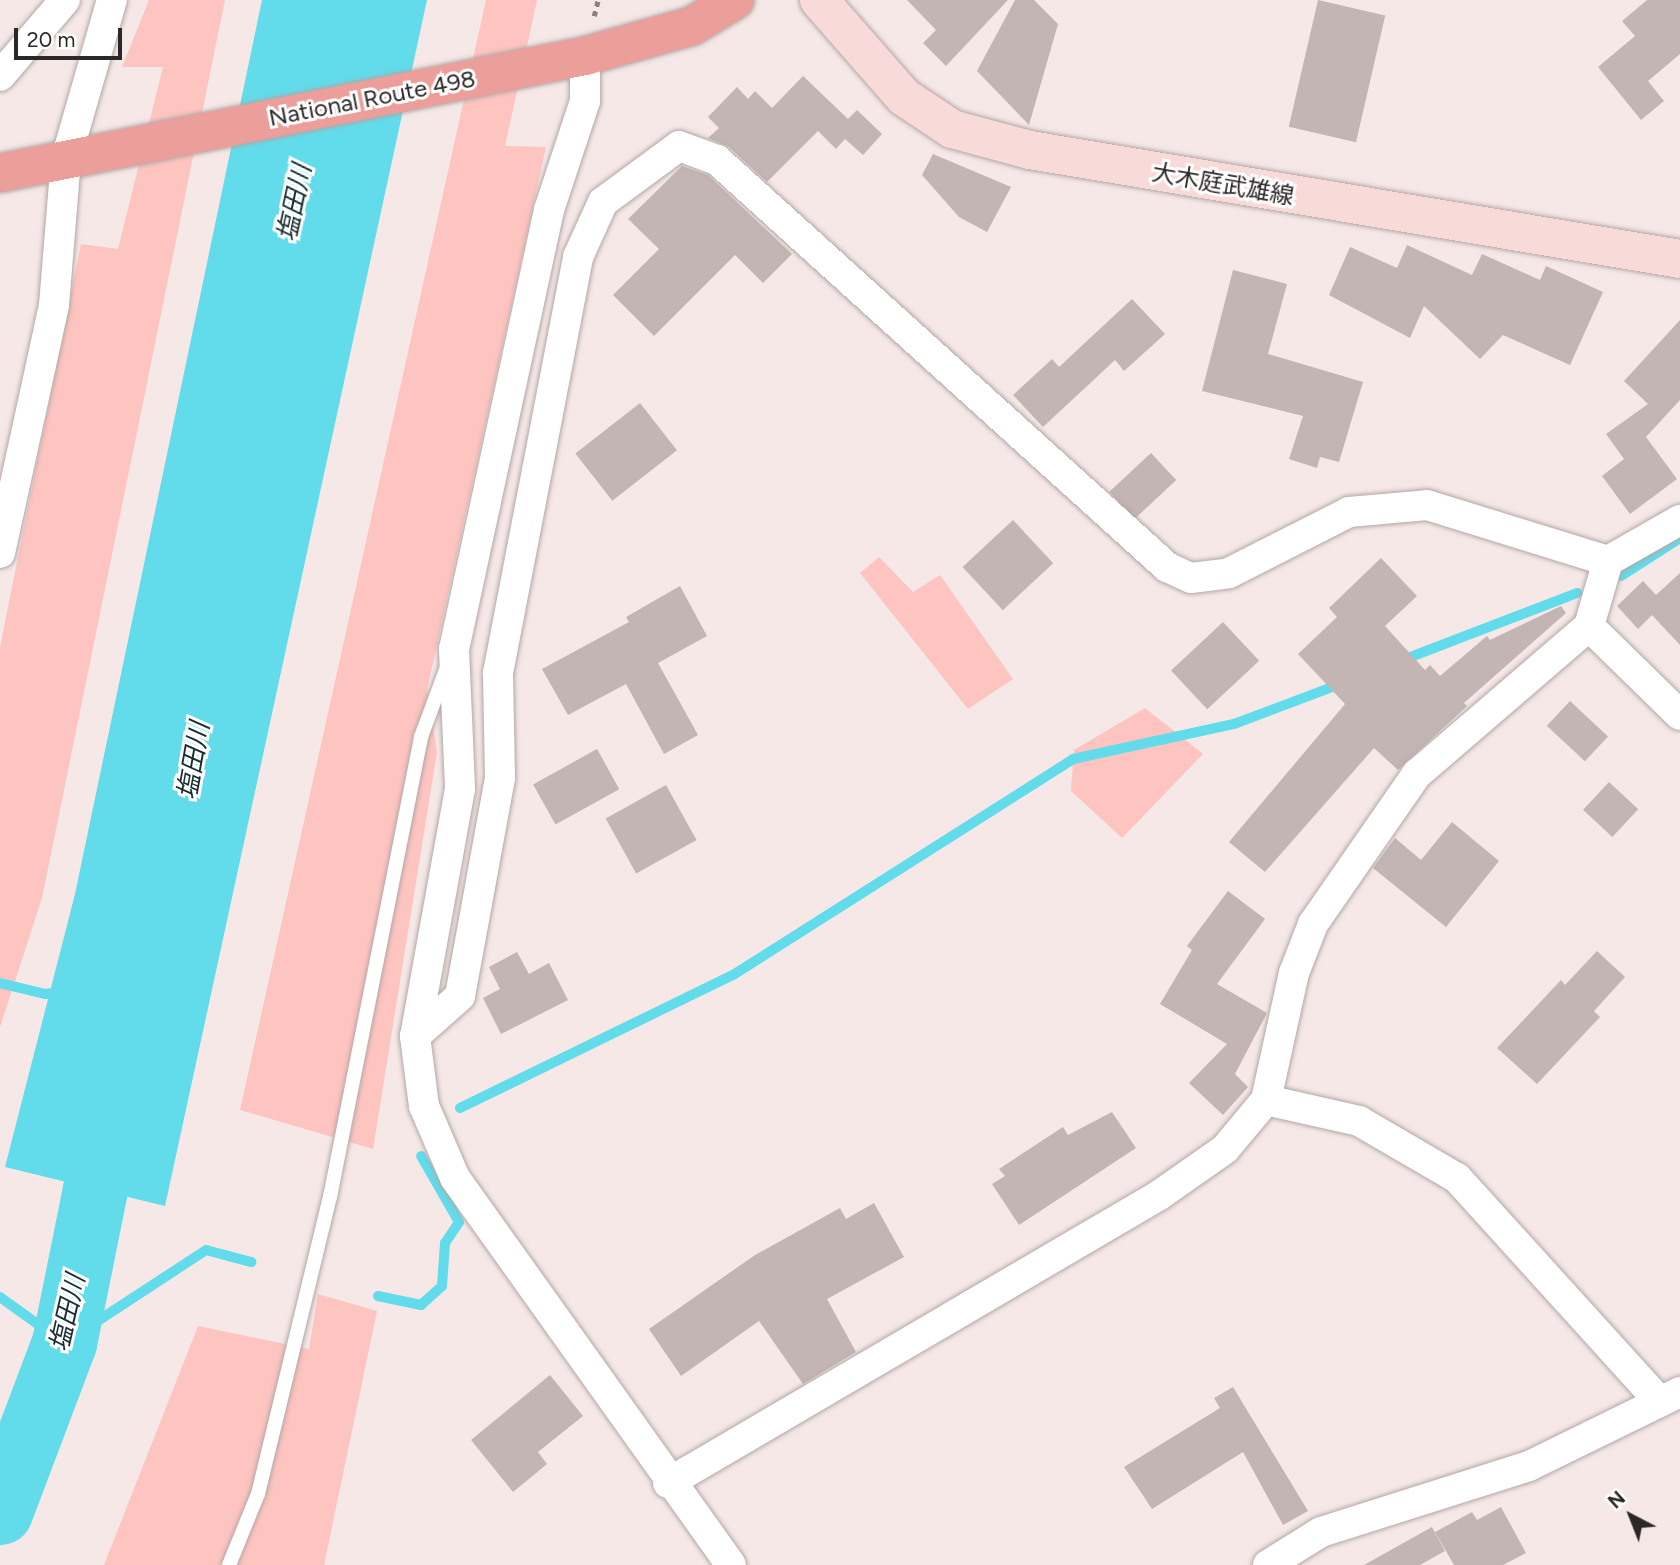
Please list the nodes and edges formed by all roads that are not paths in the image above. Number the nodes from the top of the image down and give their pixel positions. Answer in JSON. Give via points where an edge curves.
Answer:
{"nodes":[{"id":1,"x":65,"y":0,"type":"edge"},
{"id":2,"x":112,"y":0,"type":"edge"},
{"id":3,"x":735,"y":0,"type":"edge"},
{"id":4,"x":819,"y":0,"type":"edge"},
{"id":5,"x":585,"y":57,"type":"junction"},
{"id":6,"x":0,"y":76,"type":"edge"},
{"id":7,"x":66,"y":159,"type":"junction"},
{"id":8,"x":0,"y":173,"type":"edge"},
{"id":9,"x":1680,"y":259,"type":"edge"},
{"id":10,"x":1680,"y":520,"type":"edge"},
{"id":11,"x":0,"y":553,"type":"edge"},
{"id":12,"x":1608,"y":561,"type":"junction"},
{"id":13,"x":1589,"y":625,"type":"junction"},
{"id":14,"x":454,"y":649,"type":"junction"},
{"id":15,"x":1680,"y":715,"type":"edge"},
{"id":16,"x":415,"y":1035,"type":"junction"},
{"id":17,"x":1266,"y":1100,"type":"junction"},
{"id":18,"x":1670,"y":1397,"type":"edge"},
{"id":19,"x":668,"y":1483,"type":"junction"},
{"id":20,"x":229,"y":1565,"type":"edge"},
{"id":21,"x":731,"y":1565,"type":"edge"},
{"id":22,"x":1268,"y":1565,"type":"edge"}],
"edges":[{"from":1,"to":6,"type":"street"},
{"from":2,"to":7,"type":"street"},
{"from":3,"to":5,"type":"highway","name":"National Route 498","via":[[692,26]]},
{"from":4,"to":9,"type":"main road","name":"大木庭武雄線","via":[[904,97],[952,129],[1109,164]]},
{"from":5,"to":7,"type":"highway","name":"National Route 498"},
{"from":5,"to":14,"type":"street","via":[[585,101],[549,210]]},
{"from":7,"to":8,"type":"highway","name":"National Route 498"},
{"from":7,"to":11,"type":"street","via":[[54,305]]},
{"from":10,"to":12,"type":"street"},
{"from":12,"to":13,"type":"street"},
{"from":12,"to":16,"type":"street","via":[[1427,505],[1349,512],[1229,573],[1191,578],[1167,567],[717,160],[679,146],[603,202],[578,257],[498,673],[500,778],[460,996]]},
{"from":13,"to":15,"type":"street"},
{"from":13,"to":17,"type":"street","via":[[1417,775],[1313,924],[1294,973]]},
{"from":14,"to":16,"type":"street","via":[[460,789]]},
{"from":14,"to":20,"type":"lane","via":[[421,737],[330,1198],[275,1427],[258,1494]]},
{"from":16,"to":19,"type":"street","via":[[424,1106],[454,1178]]},
{"from":17,"to":18,"type":"street","via":[[1359,1121],[1458,1178]]},
{"from":17,"to":19,"type":"street","via":[[1225,1149],[1158,1196]]},
{"from":18,"to":22,"type":"street","via":[[1530,1466],[1321,1532]]},
{"from":19,"to":21,"type":"street"}]}
